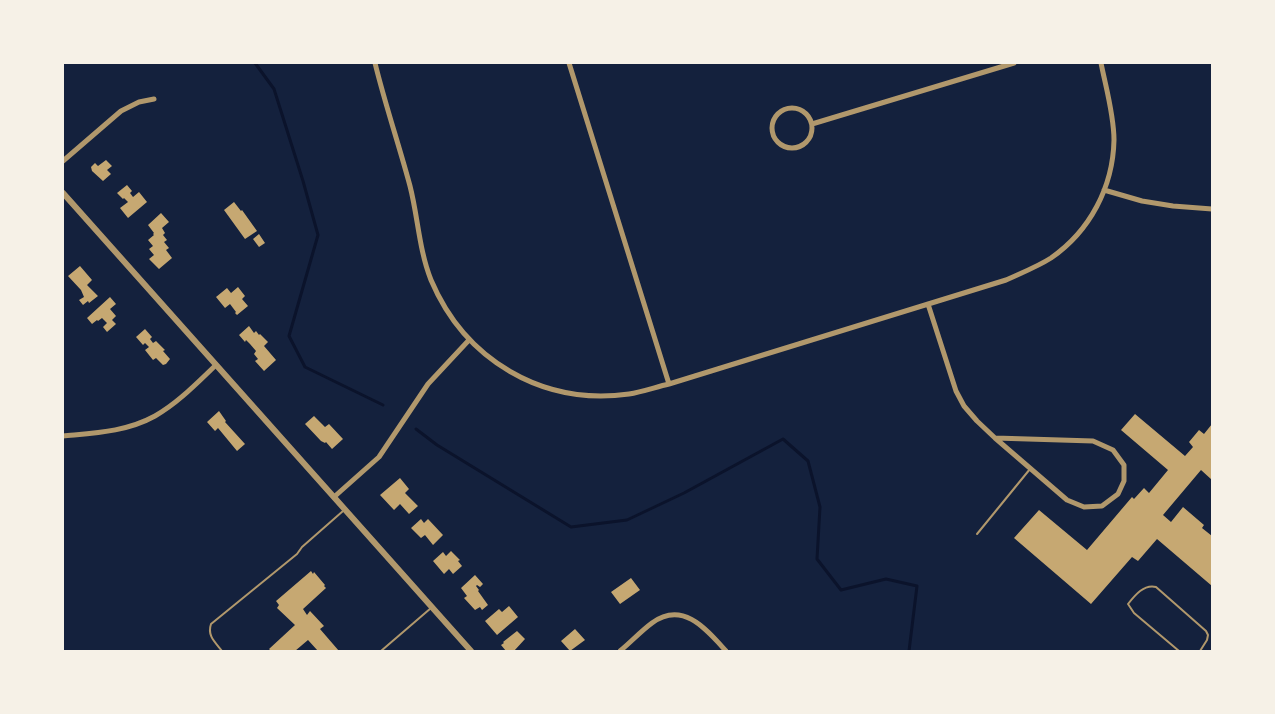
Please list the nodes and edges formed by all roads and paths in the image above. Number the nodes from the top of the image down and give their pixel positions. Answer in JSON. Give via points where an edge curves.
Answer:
{"nodes":[{"id":1,"x":375,"y":63,"type":"edge"},
{"id":2,"x":569,"y":63,"type":"edge"},
{"id":3,"x":1014,"y":63,"type":"edge"},
{"id":4,"x":1101,"y":63,"type":"edge"},
{"id":5,"x":154,"y":99,"type":"dead end"},
{"id":6,"x":812,"y":124,"type":"junction"},
{"id":7,"x":63,"y":161,"type":"edge"},
{"id":8,"x":1104,"y":190,"type":"junction"},
{"id":9,"x":63,"y":193,"type":"edge"},
{"id":10,"x":1212,"y":209,"type":"edge"},
{"id":11,"x":928,"y":304,"type":"junction"},
{"id":12,"x":469,"y":340,"type":"junction"},
{"id":13,"x":216,"y":365,"type":"junction"},
{"id":14,"x":669,"y":384,"type":"junction"},
{"id":15,"x":63,"y":436,"type":"edge"},
{"id":16,"x":995,"y":438,"type":"junction"},
{"id":17,"x":1030,"y":469,"type":"junction"},
{"id":18,"x":334,"y":497,"type":"junction"},
{"id":19,"x":345,"y":509,"type":"junction"},
{"id":20,"x":977,"y":534,"type":"dead end"},
{"id":21,"x":432,"y":607,"type":"junction"},
{"id":22,"x":222,"y":651,"type":"edge"},
{"id":23,"x":381,"y":651,"type":"edge"},
{"id":24,"x":471,"y":651,"type":"edge"},
{"id":25,"x":620,"y":651,"type":"edge"},
{"id":26,"x":726,"y":651,"type":"edge"},
{"id":27,"x":1179,"y":651,"type":"edge"},
{"id":28,"x":1201,"y":651,"type":"edge"}],
"edges":[{"from":1,"to":12,"type":"street","via":[[431,278],[447,311]]},
{"from":2,"to":14,"type":"street"},
{"from":3,"to":6,"type":"street"},
{"from":4,"to":8,"type":"street","via":[[1114,140]]},
{"from":5,"to":7,"type":"street","via":[[121,111]]},
{"from":6,"to":6,"type":"street","via":[[805,112],[792,108],[775,118],[773,132],[778,143],[796,148],[811,136]]},
{"from":8,"to":10,"type":"street","via":[[1142,201]]},
{"from":8,"to":11,"type":"street","via":[[1082,230],[1050,259],[1006,280]]},
{"from":9,"to":13,"type":"street"},
{"from":11,"to":14,"type":"street"},
{"from":11,"to":16,"type":"street","via":[[956,390],[964,406]]},
{"from":12,"to":14,"type":"street","via":[[500,366],[558,392],[630,394]]},
{"from":12,"to":18,"type":"street","via":[[428,384],[379,457]]},
{"from":13,"to":15,"type":"street","via":[[153,417],[121,429]]},
{"from":13,"to":18,"type":"street"},
{"from":16,"to":17,"type":"street"},
{"from":16,"to":17,"type":"street","via":[[1093,441],[1113,450],[1124,465],[1124,481],[1118,494],[1102,506],[1084,507],[1067,500]]},
{"from":17,"to":20,"type":"lane"},
{"from":18,"to":19,"type":"street"},
{"from":19,"to":21,"type":"street"},
{"from":19,"to":22,"type":"lane","via":[[211,624],[210,635]]},
{"from":21,"to":23,"type":"lane"},
{"from":21,"to":24,"type":"street"},
{"from":25,"to":26,"type":"street","via":[[652,622],[674,614],[697,622]]},
{"from":27,"to":28,"type":"lane","via":[[1130,608],[1128,604],[1145,588],[1156,587],[1206,631],[1208,640]]}]}
